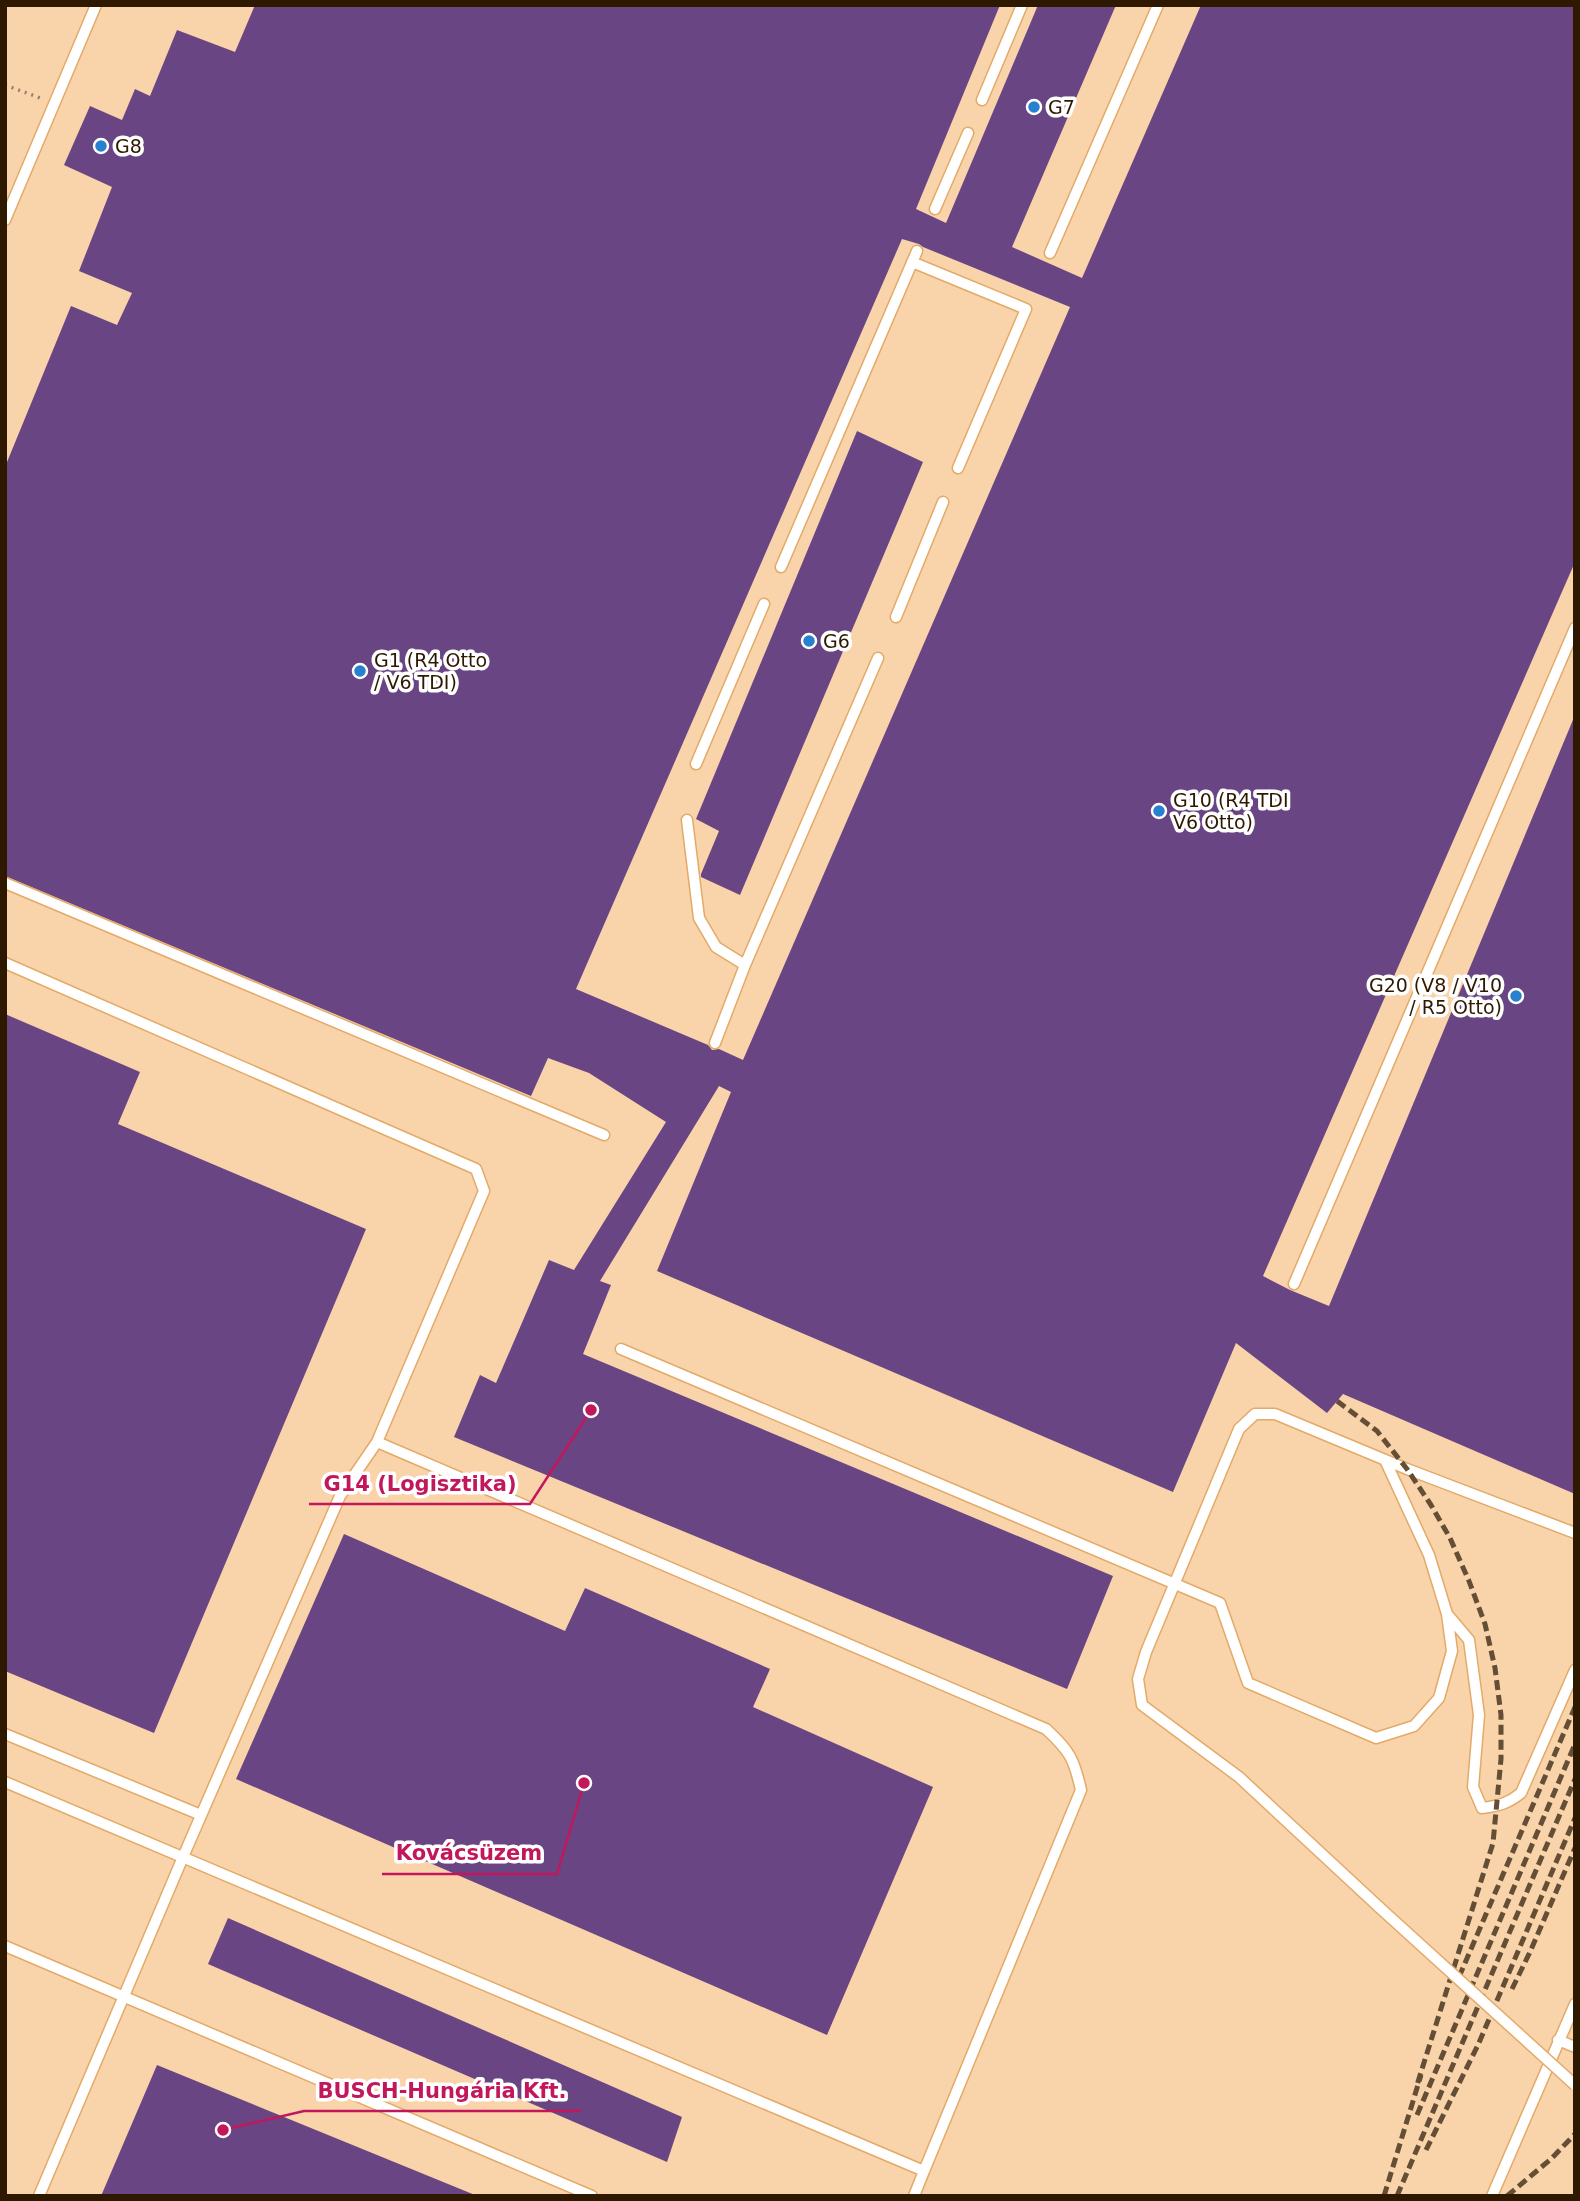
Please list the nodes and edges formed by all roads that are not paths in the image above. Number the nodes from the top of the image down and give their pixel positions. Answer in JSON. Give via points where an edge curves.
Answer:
{"nodes":[{"id":1,"x":96,"y":5,"type":"edge"},
{"id":2,"x":1022,"y":5,"type":"edge"},
{"id":3,"x":1158,"y":5,"type":"edge"},
{"id":4,"x":982,"y":100,"type":"dead end"},
{"id":5,"x":968,"y":133,"type":"dead end"},
{"id":6,"x":935,"y":209,"type":"dead end"},
{"id":7,"x":5,"y":220,"type":"edge"},
{"id":8,"x":1050,"y":253,"type":"dead end"},
{"id":9,"x":958,"y":468,"type":"dead end"},
{"id":10,"x":943,"y":502,"type":"dead end"},
{"id":11,"x":780,"y":567,"type":"dead end"},
{"id":12,"x":764,"y":604,"type":"dead end"},
{"id":13,"x":896,"y":617,"type":"dead end"},
{"id":14,"x":1575,"y":628,"type":"edge"},
{"id":15,"x":878,"y":658,"type":"dead end"},
{"id":16,"x":696,"y":764,"type":"dead end"},
{"id":17,"x":687,"y":820,"type":"dead end"},
{"id":18,"x":5,"y":883,"type":"edge"},
{"id":19,"x":5,"y":963,"type":"edge"},
{"id":20,"x":745,"y":964,"type":"junction"},
{"id":21,"x":715,"y":1043,"type":"dead end"},
{"id":22,"x":604,"y":1135,"type":"dead end"},
{"id":23,"x":1294,"y":1284,"type":"dead end"},
{"id":24,"x":621,"y":1349,"type":"dead end"},
{"id":25,"x":377,"y":1442,"type":"junction"},
{"id":26,"x":1385,"y":1460,"type":"junction"},
{"id":27,"x":1575,"y":1533,"type":"edge"},
{"id":28,"x":1175,"y":1582,"type":"junction"},
{"id":29,"x":1447,"y":1614,"type":"junction"},
{"id":30,"x":1575,"y":1670,"type":"edge"},
{"id":31,"x":5,"y":1734,"type":"edge"},
{"id":32,"x":5,"y":1782,"type":"edge"},
{"id":33,"x":201,"y":1815,"type":"junction"},
{"id":34,"x":183,"y":1857,"type":"junction"},
{"id":35,"x":5,"y":1946,"type":"edge"},
{"id":36,"x":123,"y":1996,"type":"junction"},
{"id":37,"x":1575,"y":2004,"type":"edge"},
{"id":38,"x":1558,"y":2040,"type":"junction"},
{"id":39,"x":1575,"y":2047,"type":"edge"},
{"id":40,"x":1575,"y":2085,"type":"edge"},
{"id":41,"x":924,"y":2171,"type":"junction"},
{"id":42,"x":39,"y":2196,"type":"edge"},
{"id":43,"x":592,"y":2196,"type":"edge"},
{"id":44,"x":914,"y":2196,"type":"edge"},
{"id":45,"x":1492,"y":2196,"type":"edge"}],
"edges":[{"from":1,"to":7,"type":"lane"},
{"from":2,"to":4,"type":"lane"},
{"from":3,"to":8,"type":"lane"},
{"from":5,"to":6,"type":"lane"},
{"from":9,"to":11,"type":"lane","via":[[1026,309],[915,257]]},
{"from":10,"to":13,"type":"lane"},
{"from":12,"to":16,"type":"lane"},
{"from":14,"to":23,"type":"lane"},
{"from":15,"to":20,"type":"lane"},
{"from":17,"to":20,"type":"lane","via":[[699,918],[716,947]]},
{"from":18,"to":22,"type":"lane"},
{"from":19,"to":25,"type":"lane","via":[[477,1169],[484,1191]]},
{"from":20,"to":21,"type":"lane"},
{"from":24,"to":28,"type":"lane"},
{"from":25,"to":33,"type":"lane","via":[[340,1496]]},
{"from":25,"to":41,"type":"lane","via":[[1046,1729],[1066,1746],[1081,1790]]},
{"from":26,"to":27,"type":"lane"},
{"from":26,"to":28,"type":"lane","via":[[1275,1414],[1255,1414],[1239,1429]]},
{"from":26,"to":29,"type":"lane","via":[[1429,1555]]},
{"from":28,"to":29,"type":"lane","via":[[1220,1603],[1248,1683],[1376,1738],[1414,1726],[1439,1698],[1452,1651]]},
{"from":28,"to":40,"type":"lane","bridge":true,"via":[[1138,1679],[1142,1705],[1239,1777]]},
{"from":29,"to":30,"type":"lane","via":[[1469,1640],[1479,1714],[1473,1787],[1482,1808],[1497,1807],[1521,1793]]},
{"from":31,"to":33,"type":"lane"},
{"from":32,"to":34,"type":"lane"},
{"from":33,"to":34,"type":"lane"},
{"from":34,"to":36,"type":"lane"},
{"from":34,"to":41,"type":"lane"},
{"from":35,"to":36,"type":"lane"},
{"from":36,"to":42,"type":"lane"},
{"from":36,"to":43,"type":"lane"},
{"from":37,"to":38,"type":"lane"},
{"from":38,"to":39,"type":"lane"},
{"from":38,"to":45,"type":"lane"},
{"from":41,"to":44,"type":"lane"}]}
